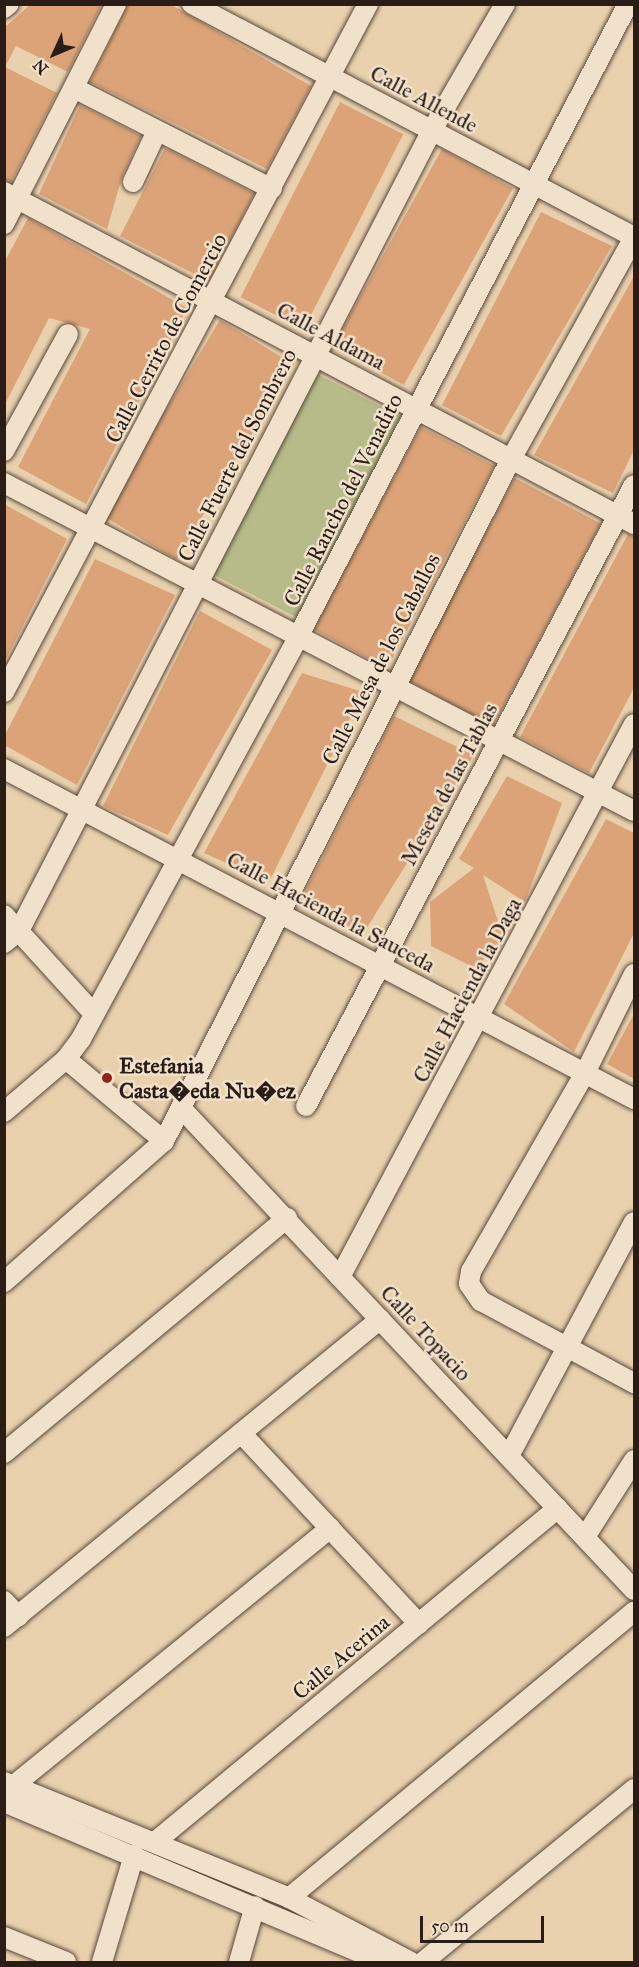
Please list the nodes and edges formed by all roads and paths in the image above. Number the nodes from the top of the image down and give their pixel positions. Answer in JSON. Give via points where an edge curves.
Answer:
{"nodes":[{"id":1,"x":9,"y":4,"type":"edge"},
{"id":2,"x":117,"y":4,"type":"edge"},
{"id":3,"x":192,"y":4,"type":"edge"},
{"id":4,"x":368,"y":4,"type":"edge"},
{"id":5,"x":505,"y":4,"type":"edge"},
{"id":6,"x":627,"y":4,"type":"edge"},
{"id":7,"x":4,"y":8,"type":"edge"},
{"id":8,"x":331,"y":78,"type":"junction"},
{"id":9,"x":74,"y":88,"type":"junction"},
{"id":10,"x":432,"y":130,"type":"junction"},
{"id":11,"x":157,"y":131,"type":"junction"},
{"id":12,"x":133,"y":182,"type":"dead end"},
{"id":13,"x":534,"y":184,"type":"junction"},
{"id":14,"x":272,"y":189,"type":"junction"},
{"id":15,"x":11,"y":195,"type":"edge"},
{"id":16,"x":4,"y":224,"type":"edge"},
{"id":17,"x":634,"y":237,"type":"edge"},
{"id":18,"x":212,"y":301,"type":"junction"},
{"id":19,"x":68,"y":334,"type":"dead end"},
{"id":20,"x":315,"y":355,"type":"junction"},
{"id":21,"x":417,"y":409,"type":"junction"},
{"id":22,"x":4,"y":451,"type":"edge"},
{"id":23,"x":510,"y":461,"type":"junction"},
{"id":24,"x":4,"y":483,"type":"edge"},
{"id":25,"x":634,"y":485,"type":"edge"},
{"id":26,"x":627,"y":520,"type":"edge"},
{"id":27,"x":92,"y":528,"type":"junction"},
{"id":28,"x":197,"y":584,"type":"junction"},
{"id":29,"x":298,"y":637,"type":"junction"},
{"id":30,"x":393,"y":688,"type":"junction"},
{"id":31,"x":4,"y":692,"type":"edge"},
{"id":32,"x":634,"y":724,"type":"edge"},
{"id":33,"x":499,"y":741,"type":"junction"},
{"id":34,"x":4,"y":770,"type":"edge"},
{"id":35,"x":598,"y":793,"type":"junction"},
{"id":36,"x":81,"y":809,"type":"junction"},
{"id":37,"x":634,"y":811,"type":"edge"},
{"id":38,"x":177,"y":859,"type":"junction"},
{"id":39,"x":278,"y":912,"type":"junction"},
{"id":40,"x":4,"y":915,"type":"edge"},
{"id":41,"x":12,"y":937,"type":"edge"},
{"id":42,"x":379,"y":965,"type":"junction"},
{"id":43,"x":634,"y":974,"type":"edge"},
{"id":44,"x":94,"y":1014,"type":"junction"},
{"id":45,"x":481,"y":1018,"type":"junction"},
{"id":46,"x":66,"y":1059,"type":"junction"},
{"id":47,"x":585,"y":1072,"type":"junction"},
{"id":48,"x":634,"y":1098,"type":"edge"},
{"id":49,"x":306,"y":1106,"type":"dead end"},
{"id":50,"x":182,"y":1109,"type":"junction"},
{"id":51,"x":4,"y":1112,"type":"edge"},
{"id":52,"x":164,"y":1141,"type":"junction"},
{"id":53,"x":287,"y":1218,"type":"junction"},
{"id":54,"x":634,"y":1222,"type":"edge"},
{"id":55,"x":340,"y":1277,"type":"junction"},
{"id":56,"x":4,"y":1282,"type":"edge"},
{"id":57,"x":380,"y":1319,"type":"junction"},
{"id":58,"x":569,"y":1348,"type":"junction"},
{"id":59,"x":634,"y":1383,"type":"edge"},
{"id":60,"x":241,"y":1433,"type":"junction"},
{"id":61,"x":4,"y":1453,"type":"edge"},
{"id":62,"x":509,"y":1456,"type":"junction"},
{"id":63,"x":634,"y":1460,"type":"edge"},
{"id":64,"x":558,"y":1508,"type":"junction"},
{"id":65,"x":330,"y":1528,"type":"junction"},
{"id":66,"x":585,"y":1537,"type":"junction"},
{"id":67,"x":634,"y":1590,"type":"edge"},
{"id":68,"x":4,"y":1601,"type":"edge"},
{"id":69,"x":634,"y":1612,"type":"edge"},
{"id":70,"x":11,"y":1621,"type":"edge"},
{"id":71,"x":419,"y":1624,"type":"junction"},
{"id":72,"x":634,"y":1789,"type":"edge"},
{"id":73,"x":7,"y":1790,"type":"edge"},
{"id":74,"x":155,"y":1842,"type":"junction"},
{"id":75,"x":134,"y":1855,"type":"junction"},
{"id":76,"x":289,"y":1898,"type":"junction"},
{"id":77,"x":255,"y":1906,"type":"junction"},
{"id":78,"x":4,"y":1937,"type":"edge"},
{"id":79,"x":66,"y":1962,"type":"edge"},
{"id":80,"x":102,"y":1962,"type":"edge"},
{"id":81,"x":239,"y":1962,"type":"edge"},
{"id":82,"x":380,"y":1962,"type":"edge"},
{"id":83,"x":411,"y":1962,"type":"edge"},
{"id":84,"x":423,"y":1962,"type":"edge"}],
"edges":[{"from":1,"to":7,"type":"street"},
{"from":2,"to":9,"type":"street"},
{"from":3,"to":8,"type":"street","name":"Calle Allende"},
{"from":4,"to":8,"type":"street","name":"Calle Cerrito de Comercio"},
{"from":5,"to":10,"type":"street","name":"Calle Fuerte del Sombrero"},
{"from":6,"to":13,"type":"street","name":"Calle Rancho del Venadito"},
{"from":8,"to":10,"type":"street","name":"Calle Allende"},
{"from":8,"to":14,"type":"street","name":"Calle Cerrito de Comercio"},
{"from":9,"to":11,"type":"street"},
{"from":9,"to":15,"type":"street"},
{"from":10,"to":13,"type":"street","name":"Calle Allende"},
{"from":10,"to":20,"type":"street","name":"Calle Fuerte del Sombrero"},
{"from":11,"to":12,"type":"street"},
{"from":11,"to":14,"type":"street"},
{"from":13,"to":17,"type":"street","name":"Calle Allende"},
{"from":13,"to":21,"type":"street","name":"Calle Rancho del Venadito"},
{"from":14,"to":18,"type":"street","name":"Calle Cerrito de Comercio"},
{"from":15,"to":16,"type":"street"},
{"from":15,"to":18,"type":"street","name":"Calle Aldama"},
{"from":17,"to":23,"type":"street","name":"Calle Mesa de los Caballos"},
{"from":18,"to":20,"type":"street","name":"Calle Aldama"},
{"from":18,"to":27,"type":"street","name":"Calle Cerrito de Comercio"},
{"from":19,"to":22,"type":"street"},
{"from":20,"to":21,"type":"street","name":"Calle Aldama"},
{"from":20,"to":28,"type":"street","name":"Calle Fuerte del Sombrero"},
{"from":21,"to":23,"type":"street","name":"Calle Aldama"},
{"from":21,"to":29,"type":"street","name":"Calle Rancho del Venadito"},
{"from":23,"to":26,"type":"street","name":"Calle Aldama"},
{"from":23,"to":30,"type":"street","name":"Calle Mesa de los Caballos"},
{"from":24,"to":27,"type":"street"},
{"from":25,"to":26,"type":"street","name":"Meseta de las Tablas"},
{"from":26,"to":33,"type":"street","name":"Meseta de las Tablas"},
{"from":27,"to":28,"type":"street"},
{"from":27,"to":31,"type":"street","name":"Calle Cerrito de Comercio"},
{"from":28,"to":29,"type":"street"},
{"from":28,"to":36,"type":"street","name":"Calle Fuerte del Sombrero"},
{"from":29,"to":30,"type":"street"},
{"from":29,"to":38,"type":"street","name":"Calle Rancho del Venadito"},
{"from":30,"to":33,"type":"street"},
{"from":30,"to":39,"type":"street","name":"Calle Mesa de los Caballos"},
{"from":32,"to":35,"type":"street","name":"Calle Hacienda la Daga"},
{"from":33,"to":35,"type":"street"},
{"from":33,"to":42,"type":"street","name":"Meseta de las Tablas"},
{"from":34,"to":36,"type":"street","name":"Calle Hacienda la Sauceda"},
{"from":35,"to":37,"type":"street"},
{"from":35,"to":45,"type":"street","name":"Calle Hacienda la Daga"},
{"from":36,"to":38,"type":"street","name":"Calle Hacienda la Sauceda"},
{"from":36,"to":41,"type":"street","name":"Calle Fuerte del Sombrero"},
{"from":38,"to":39,"type":"street","name":"Calle Hacienda la Sauceda"},
{"from":38,"to":44,"type":"street","name":"Calle Rancho del Venadito"},
{"from":39,"to":42,"type":"street","name":"Calle Hacienda la Sauceda"},
{"from":39,"to":50,"type":"street","name":"Calle Mesa de los Caballos"},
{"from":40,"to":41,"type":"street"},
{"from":41,"to":44,"type":"street"},
{"from":42,"to":45,"type":"street","name":"Calle Hacienda la Sauceda"},
{"from":42,"to":49,"type":"street","name":"Meseta de las Tablas"},
{"from":43,"to":47,"type":"street"},
{"from":44,"to":46,"type":"street","name":"Calle Rancho del Venadito"},
{"from":45,"to":47,"type":"street","name":"Calle Hacienda la Sauceda"},
{"from":45,"to":55,"type":"street","name":"Calle Hacienda la Daga"},
{"from":46,"to":51,"type":"street","name":"Calle Rancho del Venadito"},
{"from":46,"to":52,"type":"street"},
{"from":47,"to":48,"type":"street","name":"Calle Hacienda la Sauceda"},
{"from":47,"to":58,"type":"street","via":[[471,1271],[472,1291],[481,1301]]},
{"from":50,"to":52,"type":"street","name":"Calle Mesa de los Caballos"},
{"from":50,"to":53,"type":"street","name":"Calle Topacio"},
{"from":52,"to":56,"type":"street","name":"Calle Mesa de los Caballos"},
{"from":53,"to":55,"type":"street","name":"Calle Topacio"},
{"from":53,"to":61,"type":"street"},
{"from":54,"to":58,"type":"street"},
{"from":55,"to":57,"type":"street","name":"Calle Topacio"},
{"from":57,"to":60,"type":"street"},
{"from":57,"to":62,"type":"street","name":"Calle Topacio"},
{"from":58,"to":59,"type":"street"},
{"from":58,"to":62,"type":"street"},
{"from":60,"to":65,"type":"street"},
{"from":60,"to":70,"type":"street"},
{"from":62,"to":64,"type":"street","name":"Calle Topacio"},
{"from":63,"to":66,"type":"street"},
{"from":64,"to":66,"type":"street","name":"Calle Topacio"},
{"from":64,"to":71,"type":"street","name":"Calle Acerina"},
{"from":65,"to":71,"type":"street"},
{"from":65,"to":73,"type":"street"},
{"from":66,"to":67,"type":"street","name":"Calle Topacio"},
{"from":68,"to":70,"type":"street"},
{"from":69,"to":76,"type":"street"},
{"from":71,"to":74,"type":"street","name":"Calle Acerina"},
{"from":72,"to":84,"type":"street"},
{"from":73,"to":74,"type":"street"},
{"from":73,"to":75,"type":"street"},
{"from":74,"to":76,"type":"street"},
{"from":75,"to":77,"type":"street"},
{"from":75,"to":80,"type":"street"},
{"from":76,"to":83,"type":"street"},
{"from":77,"to":81,"type":"street"},
{"from":77,"to":82,"type":"street"},
{"from":78,"to":79,"type":"street"}]}
